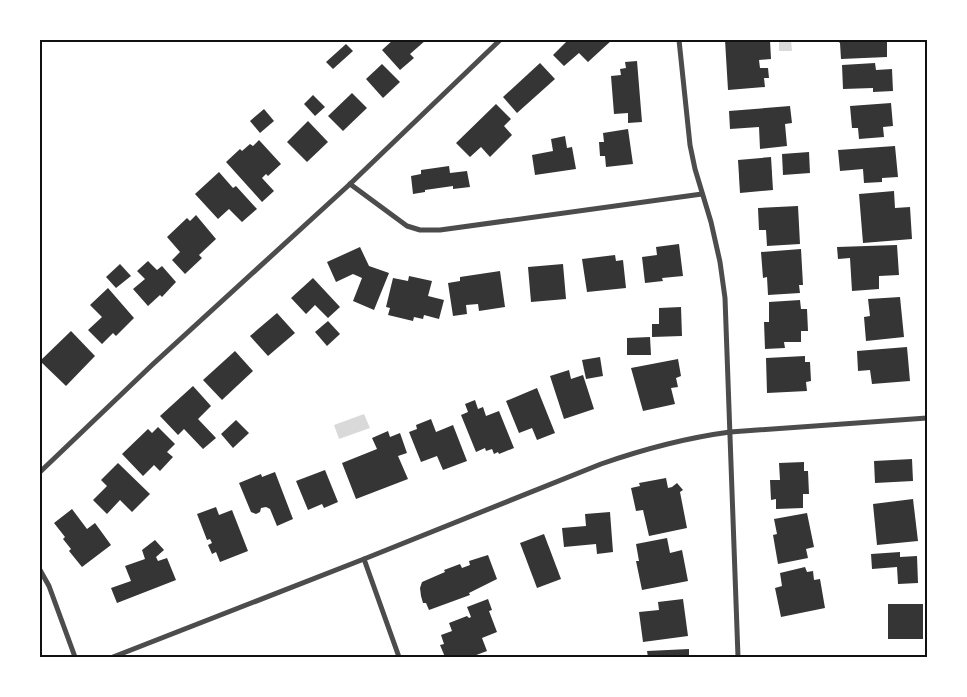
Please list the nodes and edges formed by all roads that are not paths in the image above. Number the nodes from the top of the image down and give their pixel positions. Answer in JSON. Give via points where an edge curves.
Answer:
{"nodes":[{"id":1,"x":500,"y":40,"type":"edge"},
{"id":2,"x":680,"y":40,"type":"edge"},
{"id":3,"x":350,"y":184,"type":"junction"},
{"id":4,"x":702,"y":194,"type":"junction"},
{"id":5,"x":927,"y":418,"type":"edge"},
{"id":6,"x":730,"y":432,"type":"junction"},
{"id":7,"x":40,"y":472,"type":"edge"},
{"id":8,"x":364,"y":559,"type":"junction"},
{"id":9,"x":40,"y":570,"type":"edge"},
{"id":10,"x":75,"y":657,"type":"edge"},
{"id":11,"x":113,"y":657,"type":"edge"},
{"id":12,"x":399,"y":657,"type":"edge"},
{"id":13,"x":738,"y":657,"type":"edge"}],
"edges":[{"from":1,"to":3,"type":"street"},
{"from":2,"to":4,"type":"street","via":[[690,146]]},
{"from":3,"to":4,"type":"street","via":[[407,226],[420,230],[440,230]]},
{"from":3,"to":7,"type":"street"},
{"from":4,"to":6,"type":"street","via":[[720,262],[725,298]]},
{"from":5,"to":6,"type":"street"},
{"from":6,"to":8,"type":"street","via":[[669,442],[601,464]]},
{"from":6,"to":13,"type":"street"},
{"from":8,"to":11,"type":"street"},
{"from":8,"to":12,"type":"street"},
{"from":9,"to":10,"type":"street"}]}
